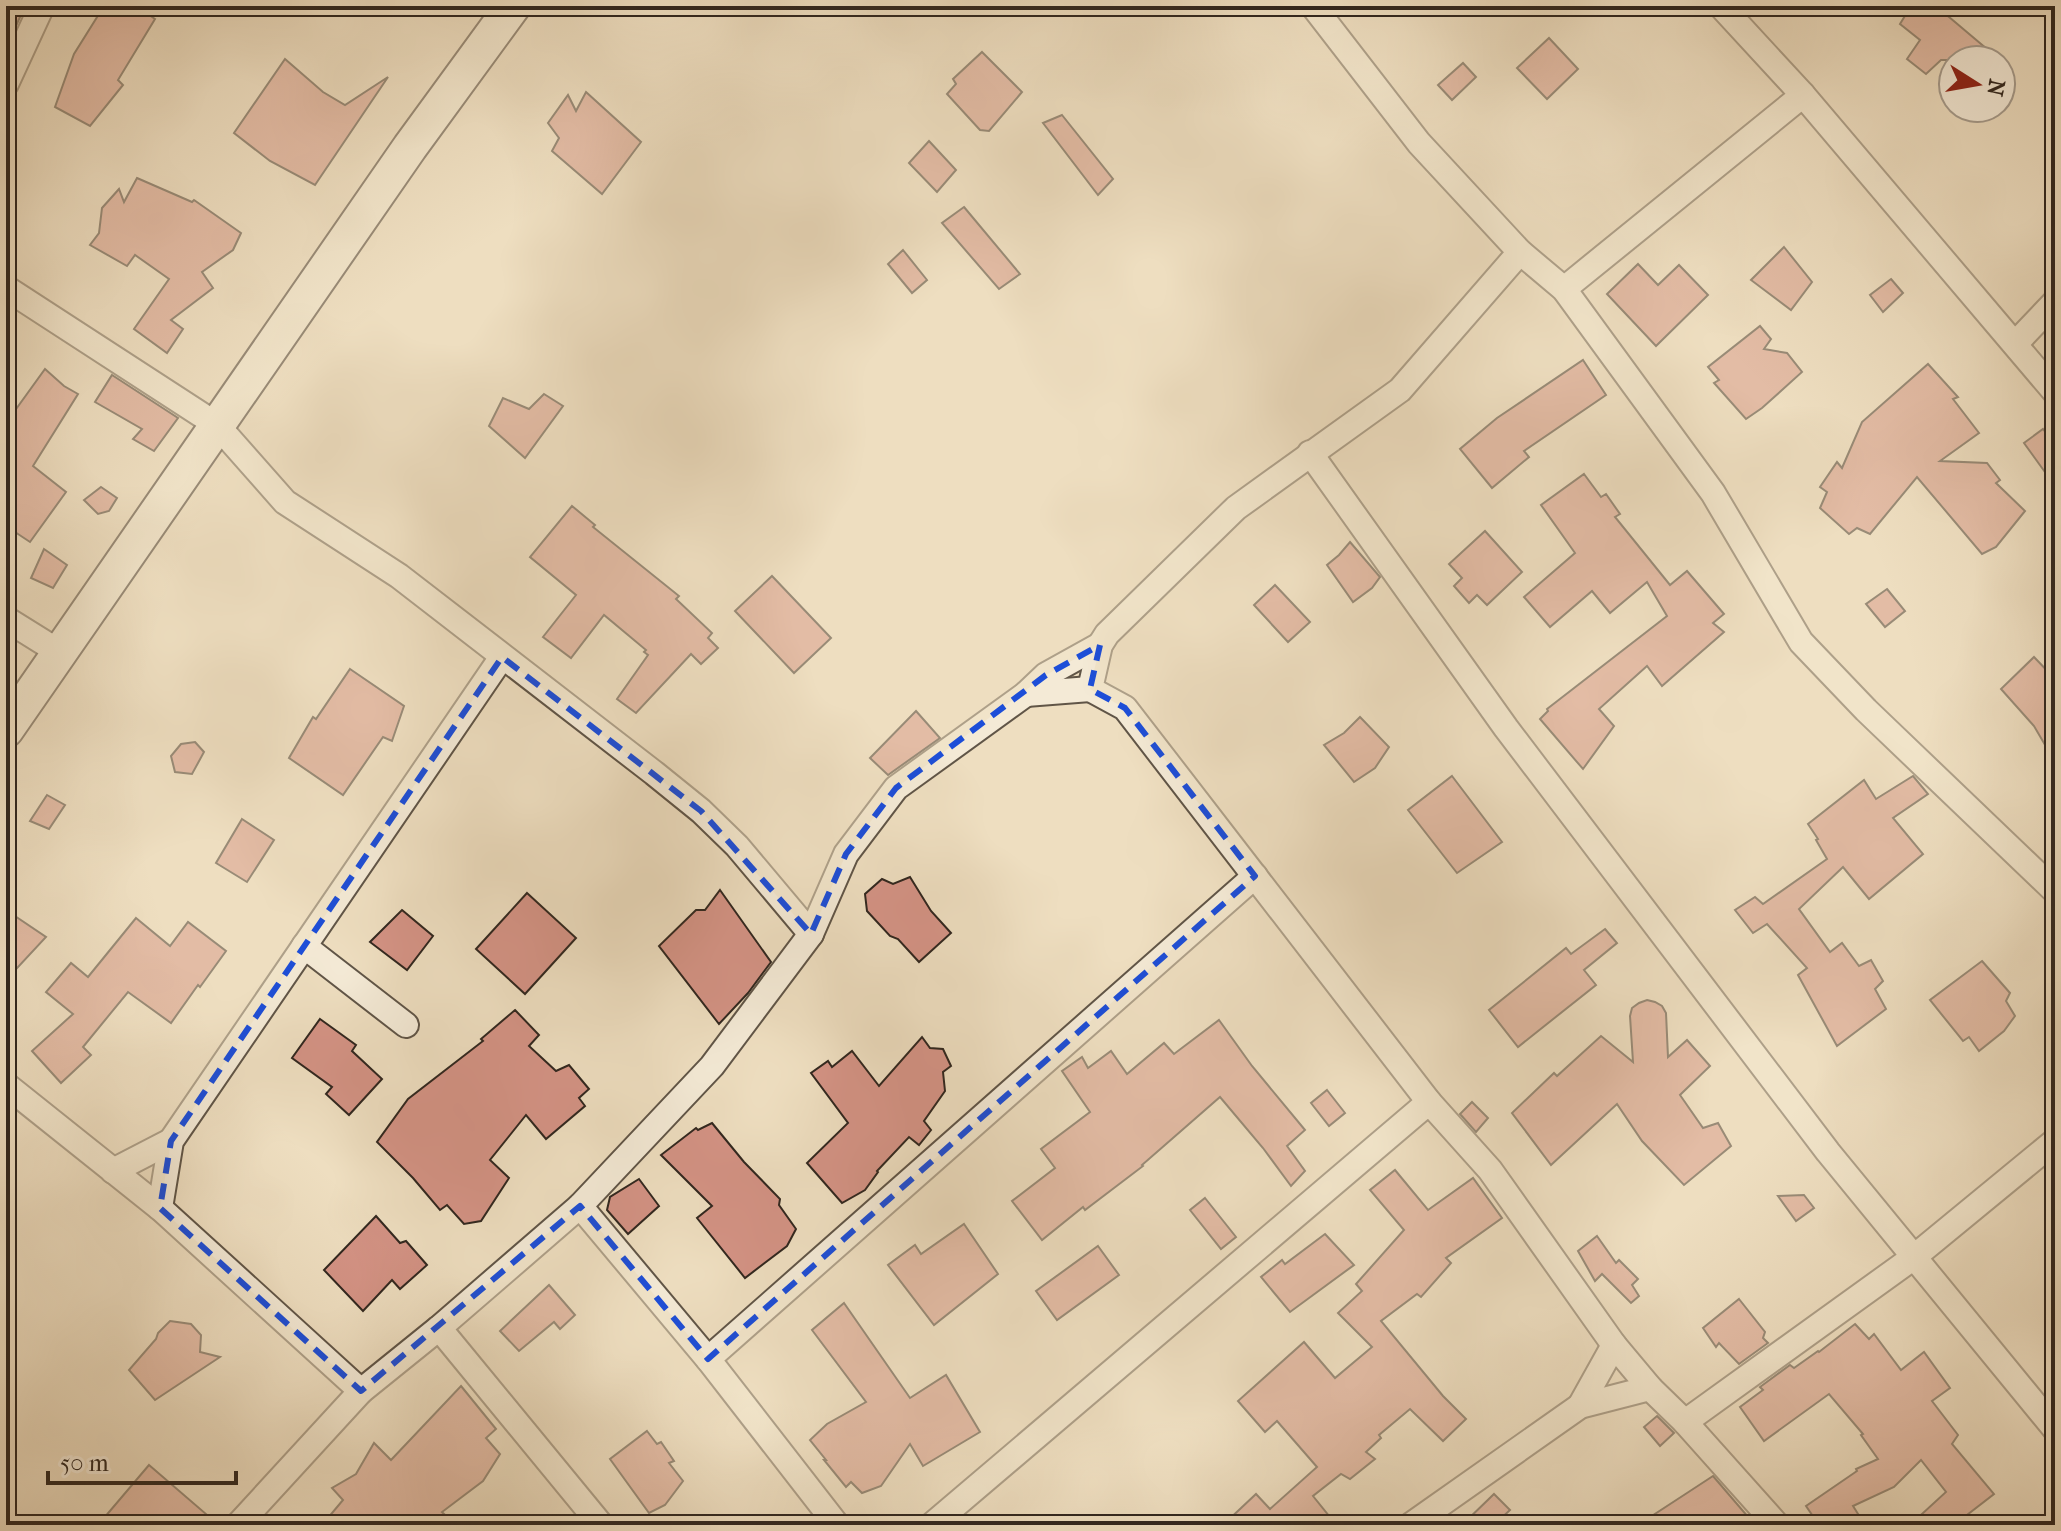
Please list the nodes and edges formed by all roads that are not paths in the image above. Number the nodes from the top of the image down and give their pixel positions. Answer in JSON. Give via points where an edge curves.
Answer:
{"nodes":[{"id":1,"x":42,"y":6,"type":"edge"},
{"id":2,"x":513,"y":6,"type":"edge"},
{"id":3,"x":1313,"y":6,"type":"edge"},
{"id":4,"x":1721,"y":6,"type":"edge"},
{"id":5,"x":6,"y":84,"type":"edge"},
{"id":6,"x":1803,"y":95,"type":"junction"},
{"id":7,"x":1520,"y":252,"type":"junction"},
{"id":8,"x":6,"y":288,"type":"edge"},
{"id":9,"x":1564,"y":289,"type":"junction"},
{"id":10,"x":2055,"y":302,"type":"edge"},
{"id":11,"x":2015,"y":344,"type":"junction"},
{"id":12,"x":2055,"y":392,"type":"edge"},
{"id":13,"x":217,"y":425,"type":"junction"},
{"id":14,"x":1310,"y":453,"type":"junction"},
{"id":15,"x":6,"y":619,"type":"edge"},
{"id":16,"x":1100,"y":645,"type":"junction"},
{"id":17,"x":59,"y":652,"type":"junction"},
{"id":18,"x":502,"y":657,"type":"junction"},
{"id":19,"x":1090,"y":689,"type":"junction"},
{"id":20,"x":1026,"y":694,"type":"junction"},
{"id":21,"x":6,"y":730,"type":"edge"},
{"id":22,"x":1255,"y":876,"type":"junction"},
{"id":23,"x":2055,"y":891,"type":"edge"},
{"id":24,"x":811,"y":934,"type":"junction"},
{"id":25,"x":304,"y":946,"type":"junction"},
{"id":26,"x":406,"y":1025,"type":"dead end"},
{"id":27,"x":6,"y":1085,"type":"edge"},
{"id":28,"x":1429,"y":1102,"type":"junction"},
{"id":29,"x":171,"y":1141,"type":"junction"},
{"id":30,"x":2055,"y":1141,"type":"edge"},
{"id":31,"x":113,"y":1171,"type":"junction"},
{"id":32,"x":580,"y":1206,"type":"junction"},
{"id":33,"x":160,"y":1208,"type":"junction"},
{"id":34,"x":1914,"y":1257,"type":"junction"},
{"id":35,"x":439,"y":1328,"type":"junction"},
{"id":36,"x":1614,"y":1345,"type":"junction"},
{"id":37,"x":708,"y":1359,"type":"junction"},
{"id":38,"x":1650,"y":1388,"type":"junction"},
{"id":39,"x":361,"y":1391,"type":"junction"},
{"id":40,"x":1580,"y":1406,"type":"junction"},
{"id":41,"x":1685,"y":1422,"type":"junction"},
{"id":42,"x":2055,"y":1429,"type":"edge"},
{"id":43,"x":238,"y":1525,"type":"edge"},
{"id":44,"x":601,"y":1525,"type":"edge"},
{"id":45,"x":837,"y":1525,"type":"edge"},
{"id":46,"x":932,"y":1525,"type":"edge"},
{"id":47,"x":1411,"y":1525,"type":"edge"},
{"id":48,"x":1777,"y":1525,"type":"edge"}],
"edges":[{"from":1,"to":5,"type":"street"},
{"from":2,"to":13,"type":"street"},
{"from":3,"to":7,"type":"street","via":[[1419,143]]},
{"from":4,"to":6,"type":"street"},
{"from":6,"to":9,"type":"street"},
{"from":6,"to":11,"type":"street"},
{"from":7,"to":9,"type":"street"},
{"from":7,"to":14,"type":"street","via":[[1400,390]]},
{"from":8,"to":13,"type":"street"},
{"from":9,"to":23,"type":"street","via":[[1713,493],[1801,642]]},
{"from":10,"to":11,"type":"street"},
{"from":11,"to":12,"type":"street"},
{"from":13,"to":17,"type":"street"},
{"from":13,"to":18,"type":"street","via":[[285,502],[399,576]]},
{"from":14,"to":16,"type":"street","via":[[1236,508]]},
{"from":14,"to":34,"type":"street","via":[[1506,728]]},
{"from":15,"to":17,"type":"street"},
{"from":16,"to":19,"type":"street"},
{"from":16,"to":20,"type":"street","via":[[1046,675]]},
{"from":17,"to":21,"type":"street"},
{"from":18,"to":24,"type":"street","via":[[701,811]]},
{"from":18,"to":25,"type":"street"},
{"from":19,"to":20,"type":"street"},
{"from":19,"to":22,"type":"street","via":[[1125,708]]},
{"from":20,"to":24,"type":"street","via":[[896,788],[846,854]]},
{"from":22,"to":28,"type":"street"},
{"from":22,"to":37,"type":"street"},
{"from":24,"to":32,"type":"street","via":[[712,1066]]},
{"from":25,"to":26,"type":"street"},
{"from":25,"to":29,"type":"street"},
{"from":27,"to":31,"type":"street"},
{"from":28,"to":36,"type":"street","via":[[1490,1170]]},
{"from":28,"to":46,"type":"street"},
{"from":29,"to":31,"type":"street"},
{"from":29,"to":33,"type":"street"},
{"from":30,"to":34,"type":"street"},
{"from":31,"to":33,"type":"street"},
{"from":32,"to":35,"type":"street"},
{"from":32,"to":37,"type":"street"},
{"from":33,"to":39,"type":"street"},
{"from":34,"to":41,"type":"street"},
{"from":34,"to":42,"type":"street"},
{"from":35,"to":39,"type":"street"},
{"from":35,"to":44,"type":"street"},
{"from":36,"to":38,"type":"street"},
{"from":36,"to":40,"type":"street"},
{"from":37,"to":45,"type":"street"},
{"from":38,"to":40,"type":"street"},
{"from":38,"to":41,"type":"street"},
{"from":39,"to":43,"type":"street"},
{"from":40,"to":47,"type":"street"},
{"from":41,"to":48,"type":"street"}]}
